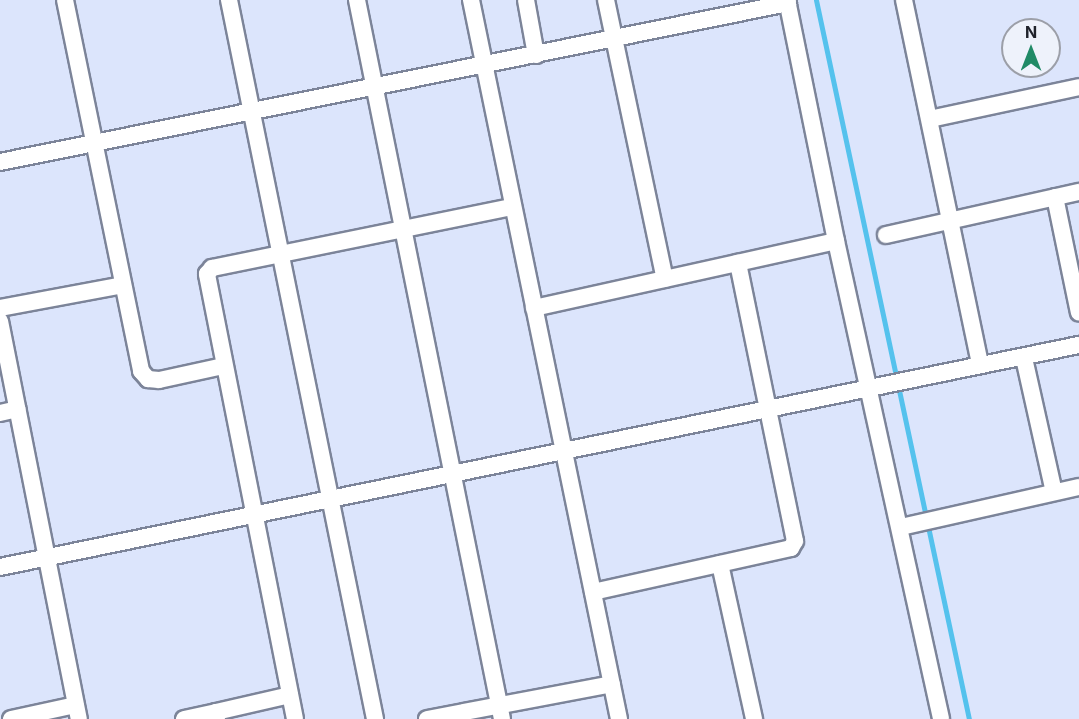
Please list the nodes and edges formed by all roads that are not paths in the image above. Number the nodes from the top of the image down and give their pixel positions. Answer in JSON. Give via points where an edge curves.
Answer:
{"nodes":[{"id":1,"x":65,"y":0,"type":"edge"},
{"id":2,"x":230,"y":0,"type":"edge"},
{"id":3,"x":357,"y":0,"type":"edge"},
{"id":4,"x":471,"y":0,"type":"edge"},
{"id":5,"x":526,"y":0,"type":"edge"},
{"id":6,"x":606,"y":0,"type":"edge"},
{"id":7,"x":904,"y":0,"type":"edge"},
{"id":8,"x":788,"y":1,"type":"edge"},
{"id":9,"x":614,"y":39,"type":"junction"},
{"id":10,"x":536,"y":55,"type":"junction"},
{"id":11,"x":484,"y":65,"type":"junction"},
{"id":12,"x":375,"y":87,"type":"junction"},
{"id":13,"x":1079,"y":87,"type":"edge"},
{"id":14,"x":251,"y":111,"type":"junction"},
{"id":15,"x":930,"y":119,"type":"junction"},
{"id":16,"x":94,"y":143,"type":"junction"},
{"id":17,"x":0,"y":162,"type":"edge"},
{"id":18,"x":1079,"y":192,"type":"edge"},
{"id":19,"x":1055,"y":197,"type":"junction"},
{"id":20,"x":513,"y":207,"type":"junction"},
{"id":21,"x":949,"y":221,"type":"junction"},
{"id":22,"x":403,"y":230,"type":"junction"},
{"id":23,"x":886,"y":235,"type":"dead end"},
{"id":24,"x":836,"y":241,"type":"junction"},
{"id":25,"x":279,"y":254,"type":"junction"},
{"id":26,"x":738,"y":262,"type":"junction"},
{"id":27,"x":665,"y":279,"type":"junction"},
{"id":28,"x":123,"y":285,"type":"junction"},
{"id":29,"x":0,"y":308,"type":"edge"},
{"id":30,"x":534,"y":308,"type":"junction"},
{"id":31,"x":1079,"y":314,"type":"edge"},
{"id":32,"x":0,"y":321,"type":"edge"},
{"id":33,"x":1079,"y":345,"type":"edge"},
{"id":34,"x":1024,"y":358,"type":"junction"},
{"id":35,"x":980,"y":365,"type":"junction"},
{"id":36,"x":222,"y":366,"type":"junction"},
{"id":37,"x":871,"y":389,"type":"junction"},
{"id":38,"x":18,"y":409,"type":"junction"},
{"id":39,"x":769,"y":410,"type":"junction"},
{"id":40,"x":0,"y":413,"type":"edge"},
{"id":41,"x":562,"y":450,"type":"junction"},
{"id":42,"x":454,"y":474,"type":"junction"},
{"id":43,"x":1079,"y":487,"type":"edge"},
{"id":44,"x":1054,"y":492,"type":"junction"},
{"id":45,"x":331,"y":500,"type":"junction"},
{"id":46,"x":255,"y":515,"type":"junction"},
{"id":47,"x":901,"y":527,"type":"junction"},
{"id":48,"x":46,"y":557,"type":"junction"},
{"id":49,"x":720,"y":564,"type":"junction"},
{"id":50,"x":0,"y":567,"type":"edge"},
{"id":51,"x":593,"y":592,"type":"junction"},
{"id":52,"x":612,"y":684,"type":"junction"},
{"id":53,"x":290,"y":695,"type":"junction"},
{"id":54,"x":77,"y":712,"type":"edge"},
{"id":55,"x":500,"y":712,"type":"edge"},
{"id":56,"x":217,"y":716,"type":"edge"},
{"id":57,"x":11,"y":719,"type":"edge"},
{"id":58,"x":184,"y":719,"type":"edge"},
{"id":59,"x":295,"y":719,"type":"edge"},
{"id":60,"x":375,"y":719,"type":"edge"},
{"id":61,"x":428,"y":719,"type":"edge"},
{"id":62,"x":619,"y":719,"type":"edge"},
{"id":63,"x":754,"y":719,"type":"edge"},
{"id":64,"x":941,"y":719,"type":"edge"}],
"edges":[{"from":1,"to":16,"type":"street"},
{"from":2,"to":14,"type":"street"},
{"from":3,"to":12,"type":"street"},
{"from":4,"to":11,"type":"street"},
{"from":5,"to":10,"type":"street"},
{"from":6,"to":9,"type":"street"},
{"from":7,"to":15,"type":"street"},
{"from":8,"to":9,"type":"street"},
{"from":8,"to":24,"type":"street"},
{"from":9,"to":10,"type":"street"},
{"from":9,"to":27,"type":"street"},
{"from":10,"to":11,"type":"street"},
{"from":11,"to":12,"type":"street"},
{"from":11,"to":20,"type":"street"},
{"from":12,"to":14,"type":"street"},
{"from":12,"to":22,"type":"street"},
{"from":13,"to":15,"type":"street"},
{"from":14,"to":16,"type":"street"},
{"from":14,"to":25,"type":"street"},
{"from":15,"to":21,"type":"street"},
{"from":16,"to":17,"type":"street"},
{"from":16,"to":28,"type":"street"},
{"from":18,"to":19,"type":"street"},
{"from":19,"to":21,"type":"street"},
{"from":19,"to":31,"type":"street"},
{"from":20,"to":22,"type":"street"},
{"from":20,"to":30,"type":"street"},
{"from":21,"to":23,"type":"street"},
{"from":21,"to":35,"type":"street"},
{"from":22,"to":25,"type":"street"},
{"from":22,"to":42,"type":"street"},
{"from":24,"to":26,"type":"street"},
{"from":24,"to":37,"type":"street"},
{"from":25,"to":36,"type":"street","via":[[212,268],[207,274]]},
{"from":25,"to":45,"type":"street"},
{"from":26,"to":27,"type":"street"},
{"from":26,"to":39,"type":"street"},
{"from":27,"to":30,"type":"street"},
{"from":28,"to":29,"type":"street"},
{"from":28,"to":36,"type":"street","via":[[141,372],[148,379]]},
{"from":30,"to":41,"type":"street"},
{"from":32,"to":38,"type":"street"},
{"from":33,"to":34,"type":"street"},
{"from":34,"to":35,"type":"street"},
{"from":34,"to":44,"type":"street"},
{"from":35,"to":37,"type":"street"},
{"from":36,"to":46,"type":"street"},
{"from":37,"to":39,"type":"street"},
{"from":37,"to":47,"type":"street"},
{"from":38,"to":40,"type":"street"},
{"from":38,"to":48,"type":"street"},
{"from":39,"to":41,"type":"street"},
{"from":39,"to":49,"type":"street","via":[[795,541],[791,548]]},
{"from":41,"to":42,"type":"street"},
{"from":41,"to":51,"type":"street"},
{"from":42,"to":45,"type":"street"},
{"from":42,"to":55,"type":"street"},
{"from":43,"to":44,"type":"street"},
{"from":44,"to":47,"type":"street"},
{"from":45,"to":46,"type":"street"},
{"from":45,"to":60,"type":"street"},
{"from":46,"to":48,"type":"street"},
{"from":46,"to":53,"type":"street"},
{"from":47,"to":64,"type":"street"},
{"from":48,"to":50,"type":"street"},
{"from":48,"to":54,"type":"street"},
{"from":49,"to":51,"type":"street"},
{"from":49,"to":63,"type":"street"},
{"from":51,"to":52,"type":"street"},
{"from":52,"to":55,"type":"street"},
{"from":52,"to":62,"type":"street"},
{"from":53,"to":56,"type":"street"},
{"from":53,"to":59,"type":"street"},
{"from":54,"to":57,"type":"street"},
{"from":55,"to":61,"type":"street"},
{"from":56,"to":58,"type":"street"}]}
